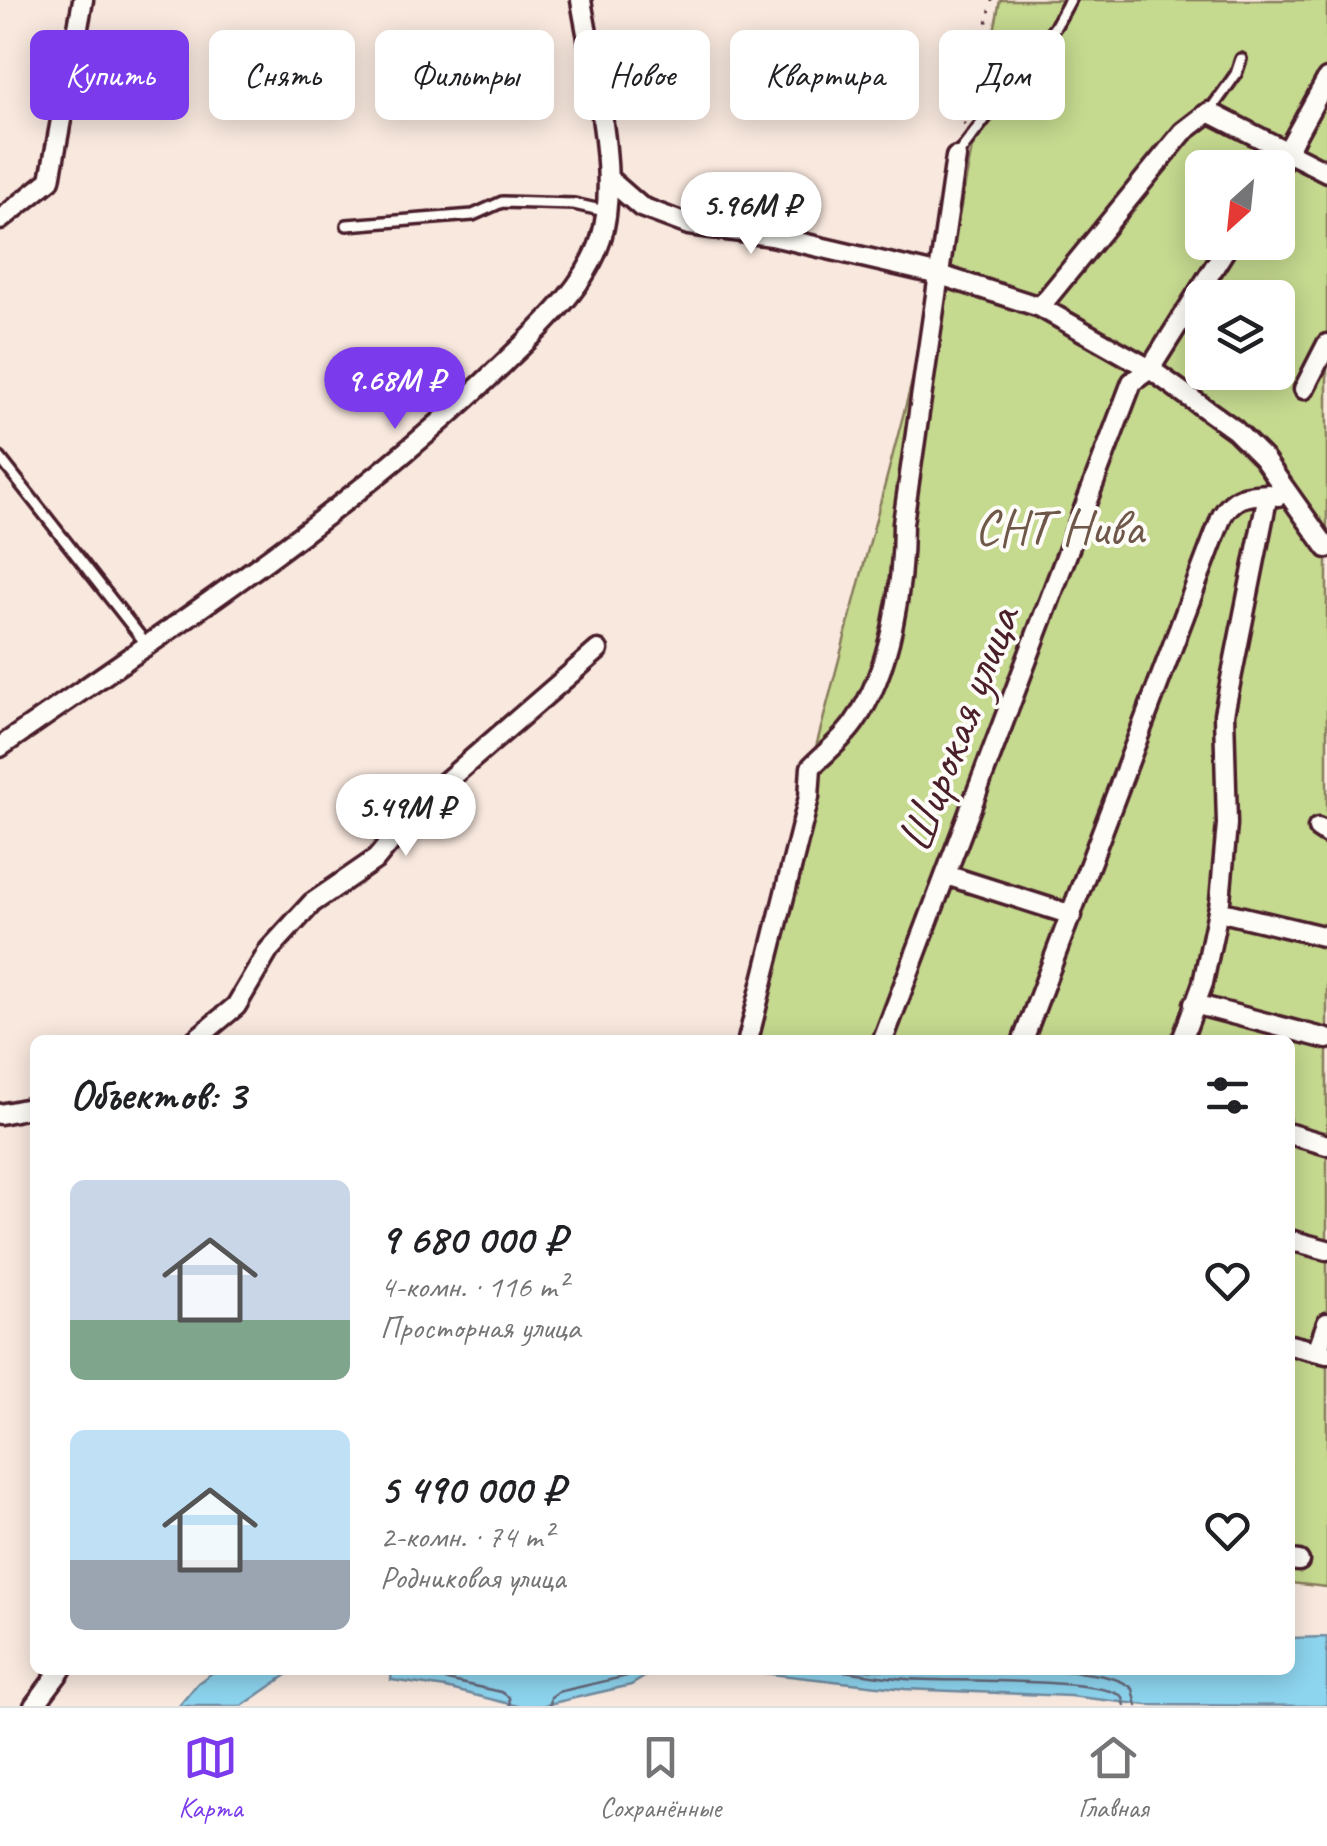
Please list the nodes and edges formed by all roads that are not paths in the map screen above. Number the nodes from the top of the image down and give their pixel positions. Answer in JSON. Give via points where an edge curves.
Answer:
{"nodes":[{"id":1,"x":83,"y":0,"type":"edge"},
{"id":2,"x":581,"y":0,"type":"edge"},
{"id":3,"x":1070,"y":0,"type":"edge"},
{"id":4,"x":1241,"y":59,"type":"dead end"},
{"id":5,"x":1327,"y":79,"type":"edge"},
{"id":6,"x":1210,"y":112,"type":"junction"},
{"id":7,"x":1268,"y":150,"type":"edge"},
{"id":8,"x":1288,"y":150,"type":"edge"},
{"id":9,"x":956,"y":156,"type":"joint"},
{"id":10,"x":1295,"y":163,"type":"edge"},
{"id":11,"x":1327,"y":172,"type":"edge"},
{"id":12,"x":610,"y":180,"type":"junction"},
{"id":13,"x":608,"y":211,"type":"junction"},
{"id":14,"x":0,"y":220,"type":"edge"},
{"id":15,"x":347,"y":225,"type":"dead end"},
{"id":16,"x":1219,"y":260,"type":"edge"},
{"id":17,"x":940,"y":274,"type":"junction"},
{"id":18,"x":1040,"y":307,"type":"junction"},
{"id":19,"x":1327,"y":344,"type":"edge"},
{"id":20,"x":1150,"y":369,"type":"junction"},
{"id":21,"x":1304,"y":389,"type":"dead end"},
{"id":22,"x":0,"y":458,"type":"edge"},
{"id":23,"x":1268,"y":494,"type":"junction"},
{"id":24,"x":1292,"y":500,"type":"junction"},
{"id":25,"x":1327,"y":548,"type":"edge"},
{"id":26,"x":148,"y":647,"type":"junction"},
{"id":27,"x":598,"y":650,"type":"dead end"},
{"id":28,"x":0,"y":747,"type":"edge"},
{"id":29,"x":946,"y":875,"type":"junction"},
{"id":30,"x":1218,"y":912,"type":"junction"},
{"id":31,"x":1072,"y":915,"type":"junction"},
{"id":32,"x":1327,"y":937,"type":"edge"},
{"id":33,"x":1194,"y":1004,"type":"junction"},
{"id":34,"x":201,"y":1035,"type":"edge"},
{"id":35,"x":749,"y":1035,"type":"edge"},
{"id":36,"x":886,"y":1035,"type":"edge"},
{"id":37,"x":1025,"y":1035,"type":"edge"},
{"id":38,"x":1184,"y":1035,"type":"edge"},
{"id":39,"x":1327,"y":1040,"type":"edge"},
{"id":40,"x":30,"y":1108,"type":"edge"},
{"id":41,"x":0,"y":1114,"type":"edge"},
{"id":42,"x":1295,"y":1135,"type":"edge"},
{"id":43,"x":1327,"y":1145,"type":"edge"},
{"id":44,"x":1295,"y":1241,"type":"edge"},
{"id":45,"x":1327,"y":1250,"type":"edge"},
{"id":46,"x":1327,"y":1323,"type":"edge"},
{"id":47,"x":1295,"y":1345,"type":"edge"},
{"id":48,"x":1322,"y":1353,"type":"edge"},
{"id":49,"x":57,"y":1675,"type":"edge"},
{"id":50,"x":34,"y":1706,"type":"edge"}],
"edges":[{"from":1,"to":14,"type":"street","via":[[50,180]]},
{"from":2,"to":12,"type":"street"},
{"from":3,"to":9,"type":"lane"},
{"from":4,"to":6,"type":"lane"},
{"from":5,"to":8,"type":"street"},
{"from":6,"to":7,"type":"street"},
{"from":6,"to":18,"type":"street","via":[[1183,132]]},
{"from":9,"to":17,"type":"street"},
{"from":10,"to":11,"type":"street"},
{"from":12,"to":13,"type":"street"},
{"from":12,"to":17,"type":"street","via":[[641,207],[689,224]]},
{"from":13,"to":15,"type":"lane","via":[[502,202],[473,215]]},
{"from":13,"to":26,"type":"street","via":[[586,272],[446,420]]},
{"from":16,"to":20,"type":"street","name":"Широкая улица"},
{"from":17,"to":18,"type":"street"},
{"from":17,"to":35,"type":"street","via":[[886,656],[854,723],[811,767]]},
{"from":18,"to":20,"type":"street"},
{"from":19,"to":21,"type":"street"},
{"from":20,"to":24,"type":"street","via":[[1235,430]]},
{"from":20,"to":29,"type":"street","name":"Широкая улица","via":[[1132,382]]},
{"from":22,"to":26,"type":"lane"},
{"from":23,"to":24,"type":"street"},
{"from":23,"to":30,"type":"street","via":[[1224,714],[1226,824]]},
{"from":23,"to":31,"type":"street","via":[[1244,495],[1222,516]]},
{"from":24,"to":25,"type":"street"},
{"from":26,"to":28,"type":"street"},
{"from":27,"to":34,"type":"street","via":[[427,798],[376,859],[312,903],[270,950],[236,1006]]},
{"from":29,"to":31,"type":"street"},
{"from":29,"to":36,"type":"street","name":"Широкая улица"},
{"from":30,"to":32,"type":"street"},
{"from":30,"to":33,"type":"street"},
{"from":31,"to":37,"type":"street"},
{"from":33,"to":38,"type":"street"},
{"from":33,"to":39,"type":"street"},
{"from":40,"to":41,"type":"street"},
{"from":42,"to":43,"type":"street"},
{"from":44,"to":45,"type":"street"},
{"from":46,"to":48,"type":"street"},
{"from":47,"to":48,"type":"street"},
{"from":49,"to":50,"type":"street"}]}
